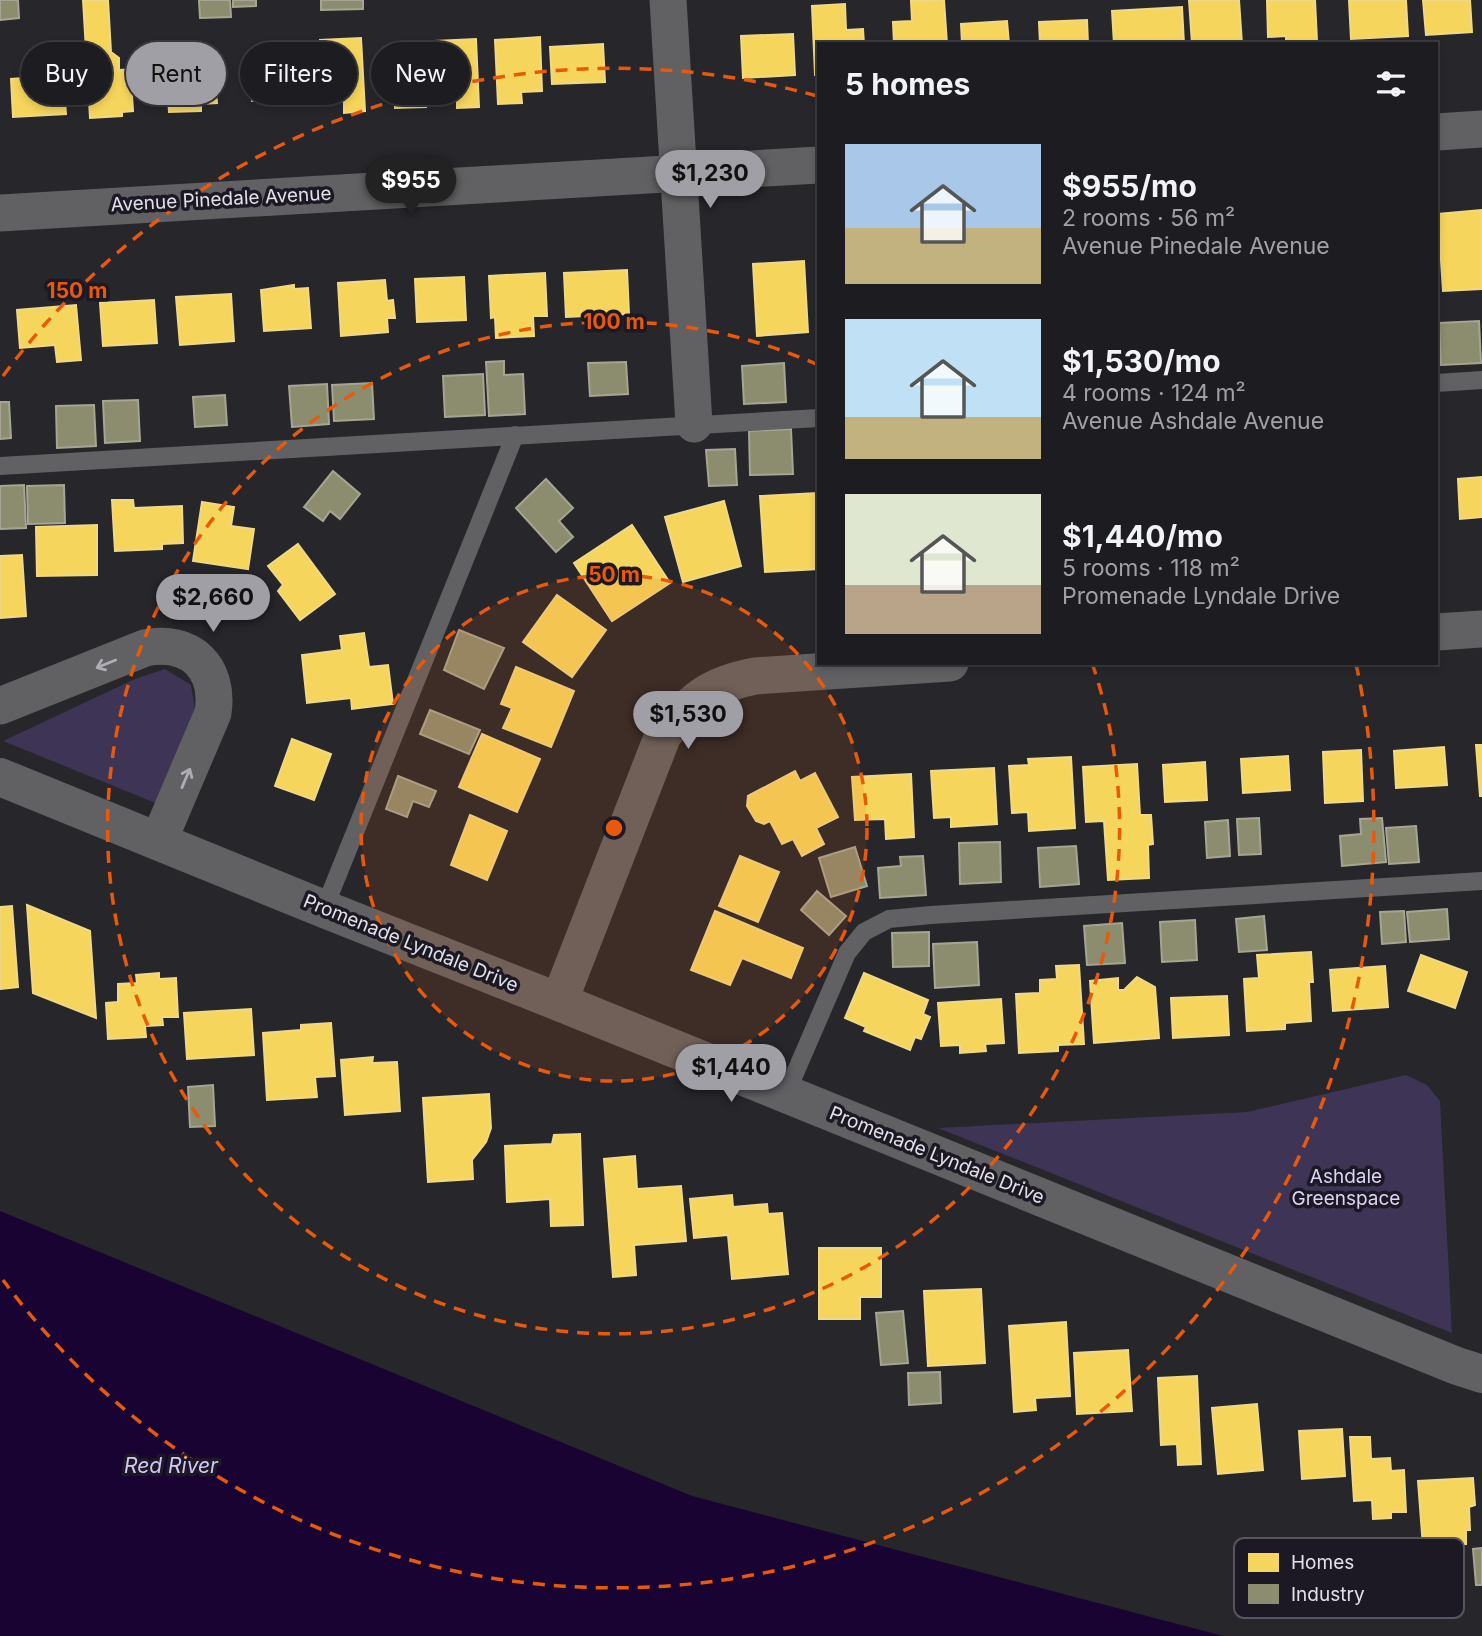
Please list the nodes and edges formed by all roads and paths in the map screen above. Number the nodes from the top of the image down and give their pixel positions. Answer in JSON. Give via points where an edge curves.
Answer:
{"nodes":[{"id":1,"x":668,"y":0,"type":"edge"},
{"id":2,"x":1482,"y":130,"type":"edge"},
{"id":3,"x":1438,"y":132,"type":"edge"},
{"id":4,"x":817,"y":165,"type":"edge"},
{"id":5,"x":678,"y":172,"type":"junction"},
{"id":6,"x":0,"y":213,"type":"edge"},
{"id":7,"x":1482,"y":380,"type":"edge"},
{"id":8,"x":1438,"y":383,"type":"edge"},
{"id":9,"x":817,"y":418,"type":"edge"},
{"id":10,"x":694,"y":424,"type":"junction"},
{"id":11,"x":515,"y":435,"type":"junction"},
{"id":12,"x":0,"y":466,"type":"edge"},
{"id":13,"x":1482,"y":629,"type":"edge"},
{"id":14,"x":1438,"y":632,"type":"edge"},
{"id":15,"x":920,"y":665,"type":"edge"},
{"id":16,"x":0,"y":706,"type":"edge"},
{"id":17,"x":0,"y":777,"type":"edge"},
{"id":18,"x":159,"y":841,"type":"junction"},
{"id":19,"x":1482,"y":881,"type":"edge"},
{"id":20,"x":324,"y":909,"type":"junction"},
{"id":21,"x":559,"y":1002,"type":"junction"},
{"id":22,"x":786,"y":1094,"type":"junction"},
{"id":23,"x":1482,"y":1374,"type":"edge"}],
"edges":[{"from":1,"to":5,"type":"street"},
{"from":2,"to":3,"type":"street"},
{"from":4,"to":5,"type":"street","name":"Avenue Pinedale Avenue"},
{"from":5,"to":6,"type":"street","name":"Avenue Pinedale Avenue"},
{"from":5,"to":10,"type":"street"},
{"from":7,"to":8,"type":"lane"},
{"from":9,"to":10,"type":"lane"},
{"from":10,"to":11,"type":"lane"},
{"from":11,"to":12,"type":"lane"},
{"from":11,"to":20,"type":"lane"},
{"from":13,"to":14,"type":"street"},
{"from":15,"to":21,"type":"street","via":[[731,680],[708,690],[684,709],[663,735]]},
{"from":18,"to":16,"type":"street","one_way":true,"via":[[213,713],[213,687],[201,662],[173,647],[145,648]]},
{"from":17,"to":18,"type":"street","name":"Promenade Lyndale Drive"},
{"from":18,"to":20,"type":"street","name":"Promenade Lyndale Drive"},
{"from":19,"to":22,"type":"lane","via":[[889,919],[864,932],[847,953]]},
{"from":20,"to":21,"type":"street","name":"Promenade Lyndale Drive"},
{"from":21,"to":22,"type":"street","name":"Promenade Lyndale Drive"},
{"from":22,"to":23,"type":"street","name":"Promenade Lyndale Drive"}]}
